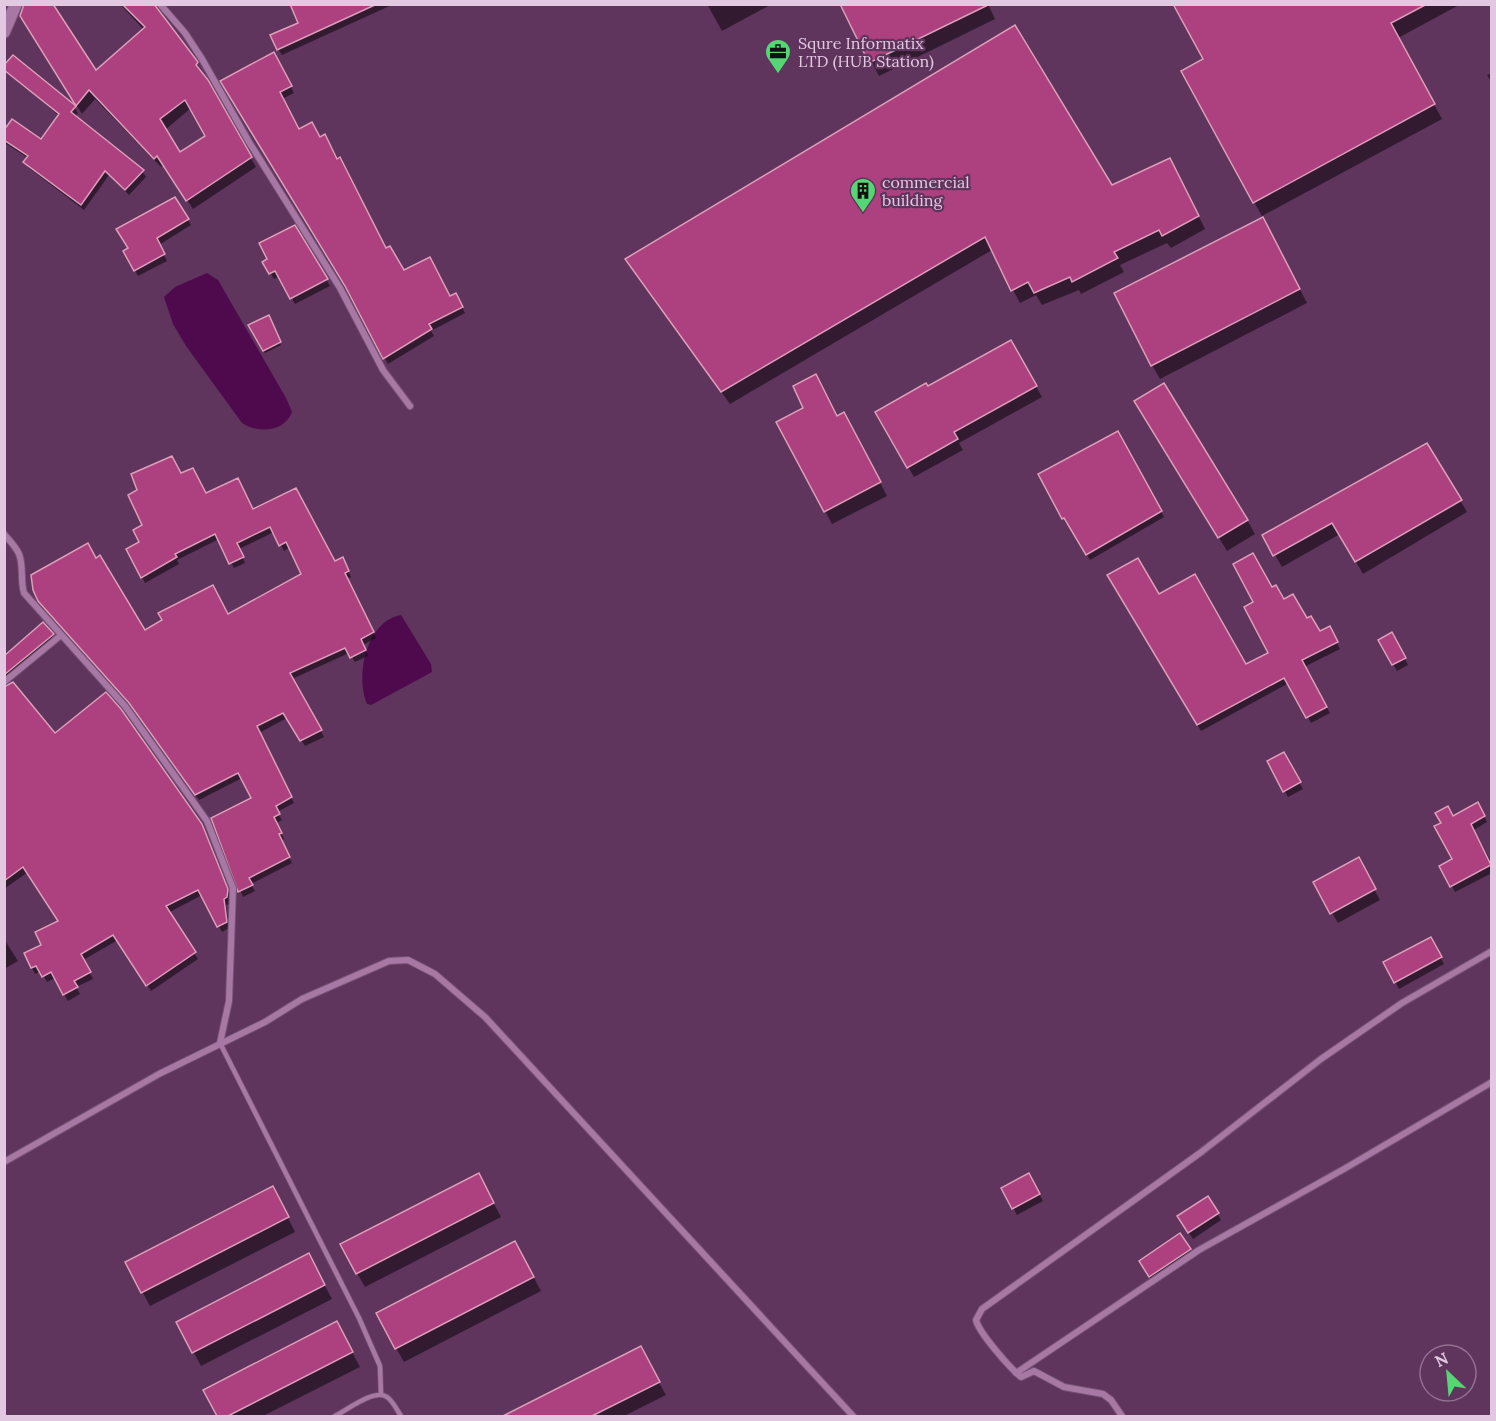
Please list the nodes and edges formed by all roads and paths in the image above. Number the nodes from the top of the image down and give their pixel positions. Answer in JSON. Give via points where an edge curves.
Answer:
{"nodes":[{"id":1,"x":16,"y":4,"type":"edge"},
{"id":2,"x":160,"y":4,"type":"edge"},
{"id":3,"x":4,"y":32,"type":"edge"},
{"id":4,"x":410,"y":406,"type":"dead end"},
{"id":5,"x":4,"y":534,"type":"edge"},
{"id":6,"x":60,"y":636,"type":"junction"},
{"id":7,"x":4,"y":682,"type":"edge"},
{"id":8,"x":1491,"y":951,"type":"edge"},
{"id":9,"x":220,"y":1043,"type":"junction"},
{"id":10,"x":1491,"y":1082,"type":"edge"},
{"id":11,"x":4,"y":1162,"type":"edge"},
{"id":12,"x":1016,"y":1373,"type":"junction"},
{"id":13,"x":381,"y":1394,"type":"junction"},
{"id":14,"x":335,"y":1416,"type":"edge"},
{"id":15,"x":400,"y":1416,"type":"edge"},
{"id":16,"x":853,"y":1416,"type":"edge"},
{"id":17,"x":1122,"y":1416,"type":"edge"}],
"edges":[{"from":1,"to":3,"type":"street"},
{"from":2,"to":4,"type":"street","via":[[202,58],[340,288],[383,370]]},
{"from":5,"to":6,"type":"street","via":[[19,553],[24,593]]},
{"from":6,"to":7,"type":"street"},
{"from":6,"to":9,"type":"street","via":[[124,706],[162,755],[207,821],[221,854],[233,888],[229,1001]]},
{"from":8,"to":12,"type":"street","via":[[1402,1003],[1321,1059],[1200,1154],[990,1302],[978,1315],[977,1324]]},
{"from":9,"to":11,"type":"street"},
{"from":9,"to":13,"type":"lane","via":[[359,1318],[380,1366]]},
{"from":9,"to":16,"type":"street","via":[[329,986],[389,961],[408,960],[435,974],[485,1017]]},
{"from":10,"to":12,"type":"street","via":[[1199,1250]]},
{"from":12,"to":17,"type":"street","via":[[1022,1377],[1034,1371],[1064,1387],[1103,1394]]},
{"from":13,"to":14,"type":"lane"},
{"from":13,"to":15,"type":"lane","via":[[388,1397]]}]}
